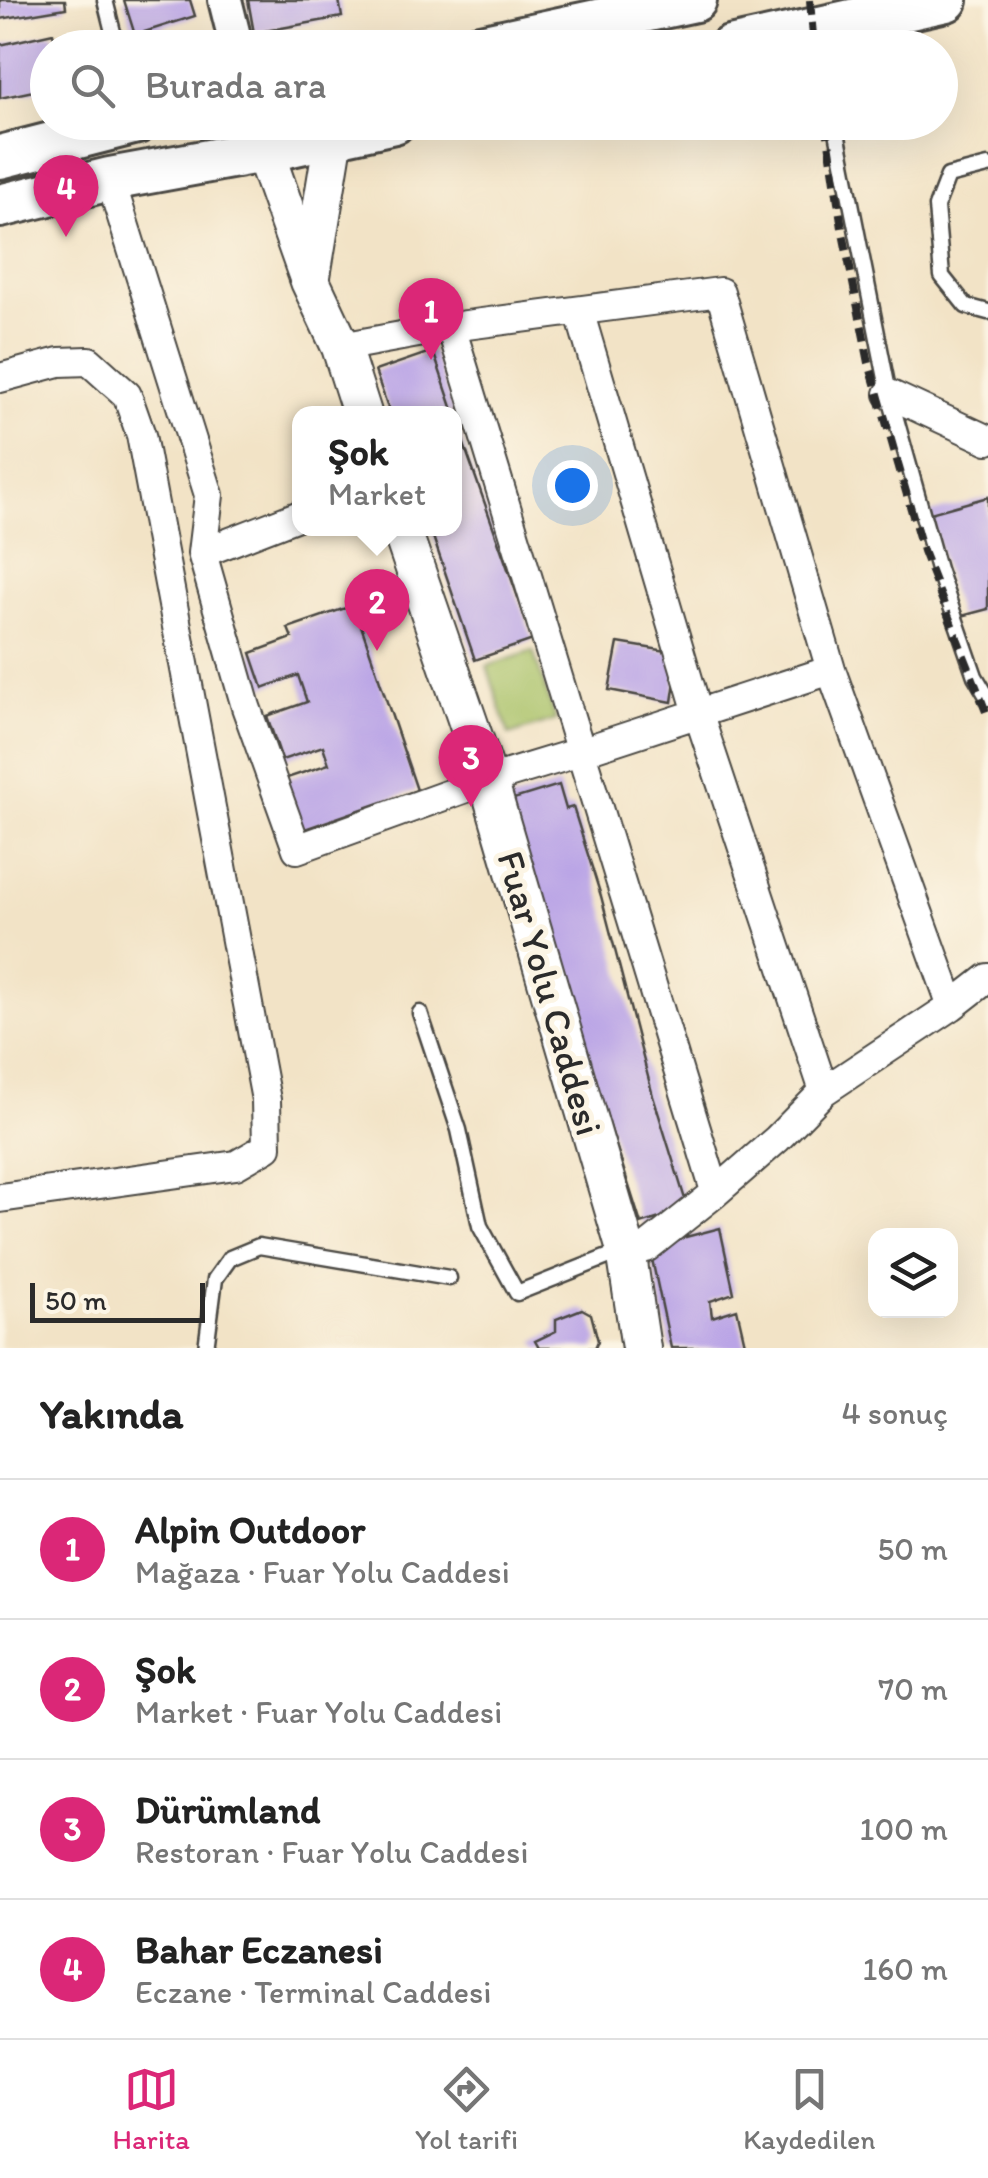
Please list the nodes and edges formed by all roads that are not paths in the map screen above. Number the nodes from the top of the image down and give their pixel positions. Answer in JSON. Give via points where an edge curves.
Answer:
{"nodes":[{"id":1,"x":105,"y":0,"type":"edge"},
{"id":2,"x":225,"y":0,"type":"edge"},
{"id":3,"x":695,"y":0,"type":"edge"},
{"id":4,"x":946,"y":0,"type":"edge"},
{"id":5,"x":112,"y":30,"type":"edge"},
{"id":6,"x":232,"y":30,"type":"edge"},
{"id":7,"x":555,"y":30,"type":"edge"},
{"id":8,"x":846,"y":30,"type":"edge"},
{"id":9,"x":68,"y":140,"type":"edge"},
{"id":10,"x":249,"y":140,"type":"edge"},
{"id":11,"x":261,"y":140,"type":"edge"},
{"id":12,"x":333,"y":140,"type":"edge"},
{"id":13,"x":839,"y":140,"type":"edge"},
{"id":14,"x":0,"y":157,"type":"edge"},
{"id":15,"x":988,"y":166,"type":"edge"},
{"id":16,"x":110,"y":179,"type":"junction"},
{"id":17,"x":0,"y":206,"type":"edge"},
{"id":18,"x":310,"y":280,"type":"junction"},
{"id":19,"x":579,"y":310,"type":"junction"},
{"id":20,"x":988,"y":312,"type":"edge"},
{"id":21,"x":451,"y":327,"type":"junction"},
{"id":22,"x":341,"y":348,"type":"junction"},
{"id":23,"x":0,"y":378,"type":"edge"},
{"id":24,"x":889,"y":394,"type":"junction"},
{"id":25,"x":359,"y":406,"type":"edge"},
{"id":26,"x":988,"y":440,"type":"edge"},
{"id":27,"x":292,"y":518,"type":"edge"},
{"id":28,"x":404,"y":536,"type":"edge"},
{"id":29,"x":202,"y":553,"type":"junction"},
{"id":30,"x":831,"y":670,"type":"junction"},
{"id":31,"x":988,"y":698,"type":"edge"},
{"id":32,"x":698,"y":713,"type":"junction"},
{"id":33,"x":580,"y":752,"type":"junction"},
{"id":34,"x":488,"y":780,"type":"junction"},
{"id":35,"x":988,"y":978,"type":"edge"},
{"id":36,"x":952,"y":1006,"type":"junction"},
{"id":37,"x":420,"y":1013,"type":"dead end"},
{"id":38,"x":824,"y":1091,"type":"junction"},
{"id":39,"x":715,"y":1191,"type":"junction"},
{"id":40,"x":0,"y":1198,"type":"edge"},
{"id":41,"x":626,"y":1250,"type":"junction"},
{"id":42,"x":449,"y":1278,"type":"dead end"},
{"id":43,"x":206,"y":1348,"type":"edge"},
{"id":44,"x":641,"y":1348,"type":"edge"}],
"edges":[{"from":1,"to":5,"type":"lane"},
{"from":2,"to":6,"type":"street"},
{"from":3,"to":7,"type":"main road"},
{"from":4,"to":8,"type":"main road"},
{"from":9,"to":14,"type":"main road"},
{"from":10,"to":16,"type":"main road"},
{"from":11,"to":18,"type":"main road"},
{"from":12,"to":18,"type":"main road"},
{"from":13,"to":24,"type":"lane"},
{"from":15,"to":20,"type":"lane","via":[[948,176],[936,207],[942,276],[966,306]]},
{"from":16,"to":17,"type":"main road"},
{"from":16,"to":29,"type":"street","via":[[209,495]]},
{"from":18,"to":22,"type":"main road"},
{"from":19,"to":21,"type":"street"},
{"from":19,"to":30,"type":"street","via":[[720,292]]},
{"from":19,"to":32,"type":"street"},
{"from":21,"to":22,"type":"street"},
{"from":21,"to":33,"type":"street"},
{"from":22,"to":25,"type":"main road"},
{"from":23,"to":40,"type":"street","via":[[89,361],[127,395],[141,435],[266,1100],[267,1147],[236,1165]]},
{"from":24,"to":26,"type":"street"},
{"from":24,"to":31,"type":"lane","via":[[938,569]]},
{"from":27,"to":29,"type":"street"},
{"from":28,"to":34,"type":"main road","name":"Fuar Yolu Caddesi"},
{"from":29,"to":34,"type":"street","via":[[246,706],[297,848]]},
{"from":30,"to":32,"type":"street"},
{"from":30,"to":36,"type":"street"},
{"from":32,"to":33,"type":"street"},
{"from":32,"to":38,"type":"street"},
{"from":33,"to":34,"type":"street"},
{"from":33,"to":39,"type":"street"},
{"from":34,"to":41,"type":"main road","name":"Fuar Yolu Caddesi"},
{"from":35,"to":36,"type":"street"},
{"from":36,"to":38,"type":"street"},
{"from":37,"to":41,"type":"lane","via":[[459,1130],[480,1226],[517,1293]]},
{"from":38,"to":39,"type":"street"},
{"from":39,"to":41,"type":"street","via":[[646,1248]]},
{"from":41,"to":44,"type":"main road","name":"Fuar Yolu Caddesi"},
{"from":42,"to":43,"type":"lane","via":[[259,1246],[230,1258],[215,1279]]}]}
